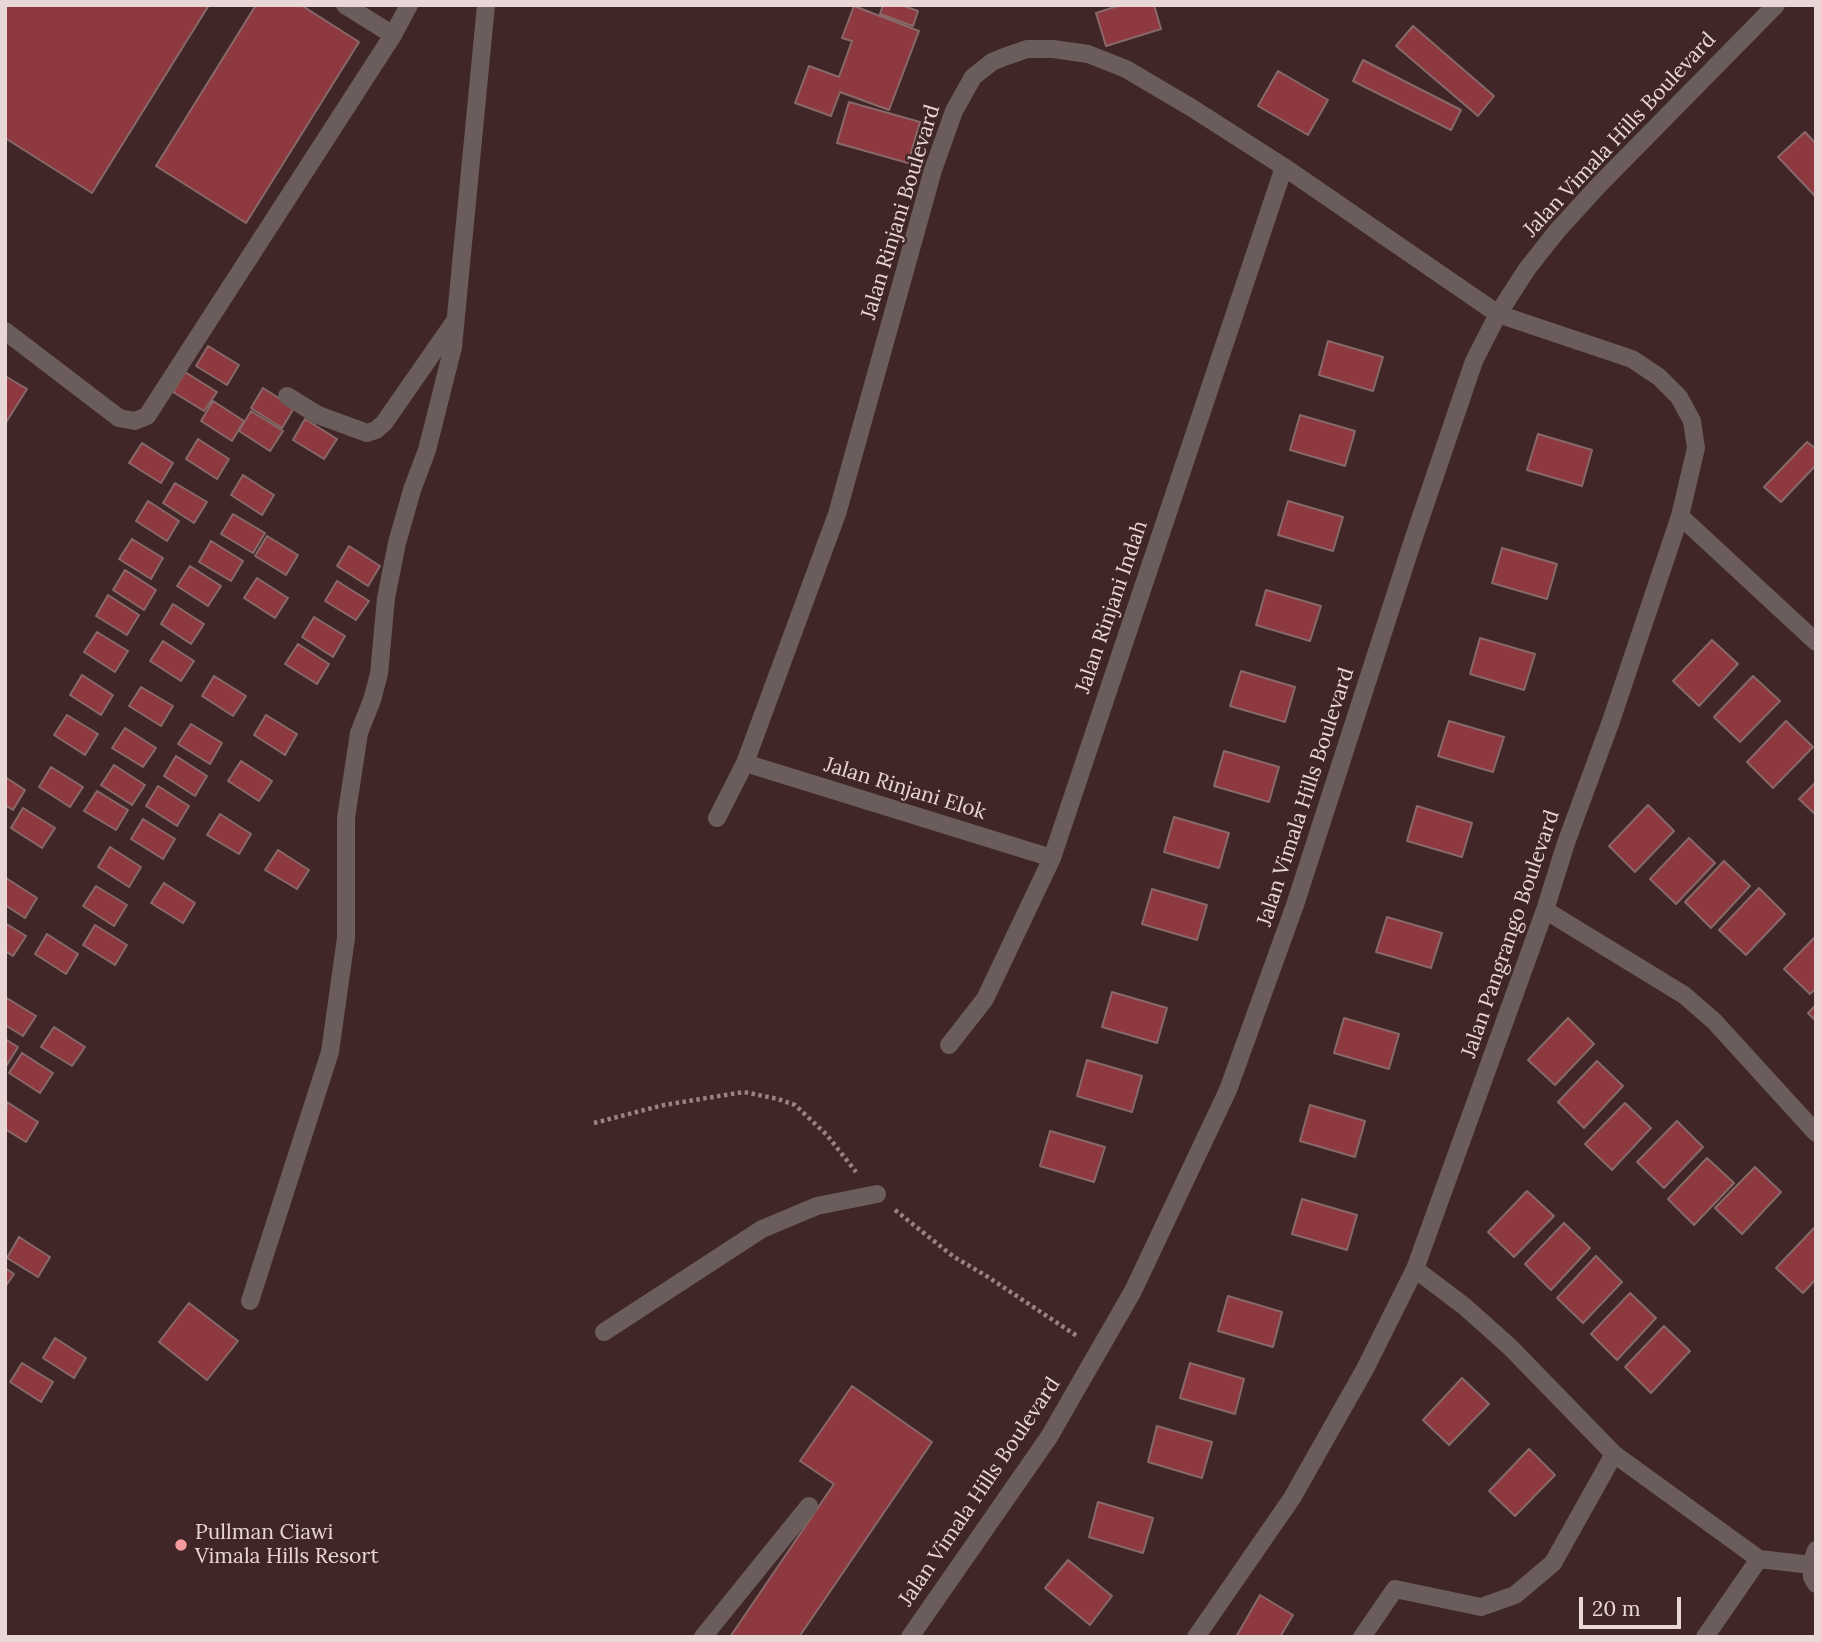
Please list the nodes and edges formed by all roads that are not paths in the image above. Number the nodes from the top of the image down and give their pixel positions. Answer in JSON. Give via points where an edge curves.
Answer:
{"nodes":[{"id":1,"x":345,"y":5,"type":"edge"},
{"id":2,"x":409,"y":5,"type":"edge"},
{"id":3,"x":486,"y":5,"type":"edge"},
{"id":4,"x":1776,"y":5,"type":"edge"},
{"id":5,"x":393,"y":35,"type":"junction"},
{"id":6,"x":1284,"y":167,"type":"junction"},
{"id":7,"x":1498,"y":314,"type":"junction"},
{"id":8,"x":457,"y":319,"type":"junction"},
{"id":9,"x":5,"y":331,"type":"edge"},
{"id":10,"x":287,"y":396,"type":"dead end"},
{"id":11,"x":1680,"y":516,"type":"junction"},
{"id":12,"x":1816,"y":642,"type":"edge"},
{"id":13,"x":745,"y":763,"type":"junction"},
{"id":14,"x":717,"y":818,"type":"dead end"},
{"id":15,"x":1052,"y":858,"type":"junction"},
{"id":16,"x":1545,"y":910,"type":"junction"},
{"id":17,"x":949,"y":1045,"type":"dead end"},
{"id":18,"x":1816,"y":1133,"type":"edge"},
{"id":19,"x":877,"y":1195,"type":"dead end"},
{"id":20,"x":1415,"y":1269,"type":"junction"},
{"id":21,"x":250,"y":1301,"type":"dead end"},
{"id":22,"x":604,"y":1332,"type":"dead end"},
{"id":23,"x":1614,"y":1454,"type":"junction"},
{"id":24,"x":809,"y":1506,"type":"dead end"},
{"id":25,"x":1813,"y":1558,"type":"edge"},
{"id":26,"x":1759,"y":1559,"type":"junction"},
{"id":27,"x":1816,"y":1584,"type":"edge"},
{"id":28,"x":703,"y":1637,"type":"edge"},
{"id":29,"x":910,"y":1637,"type":"edge"},
{"id":30,"x":1196,"y":1637,"type":"edge"},
{"id":31,"x":1362,"y":1637,"type":"edge"},
{"id":32,"x":1705,"y":1637,"type":"edge"}],
"edges":[{"from":1,"to":5,"type":"street"},
{"from":2,"to":5,"type":"street"},
{"from":3,"to":8,"type":"street"},
{"from":4,"to":7,"type":"street","name":"Jalan Vimala Hills Boulevard","via":[[1557,231]]},
{"from":5,"to":9,"type":"street","via":[[147,416],[135,421],[119,418]]},
{"from":6,"to":7,"type":"street","name":"Jalan Rinjani Boulevard"},
{"from":6,"to":13,"type":"street","name":"Jalan Rinjani Boulevard","via":[[1126,69],[1088,54],[1027,49],[992,62],[973,77],[954,111],[933,170],[837,514]]},
{"from":6,"to":15,"type":"street","name":"Jalan Rinjani Indah"},
{"from":7,"to":11,"type":"street","name":"Jalan Pangrango Boulevard","via":[[1632,359],[1679,397],[1692,421],[1696,447]]},
{"from":7,"to":29,"type":"street","name":"Jalan Vimala Hills Boulevard","via":[[1474,361],[1295,905],[1227,1090],[1133,1292],[1049,1437]]},
{"from":8,"to":10,"type":"street","via":[[376,430],[366,433],[318,415]]},
{"from":8,"to":21,"type":"street","via":[[427,450],[397,543],[379,674],[359,733],[346,818],[346,938],[330,1052]]},
{"from":11,"to":12,"type":"street"},
{"from":11,"to":16,"type":"street","name":"Jalan Pangrango Boulevard"},
{"from":13,"to":14,"type":"street","name":"Jalan Rinjani Boulevard"},
{"from":13,"to":15,"type":"street","name":"Jalan Rinjani Elok"},
{"from":15,"to":17,"type":"street","name":"Jalan Rinjani Indah","via":[[985,999]]},
{"from":16,"to":18,"type":"street","via":[[1684,995],[1714,1021]]},
{"from":16,"to":20,"type":"street","name":"Jalan Pangrango Boulevard"},
{"from":19,"to":22,"type":"street","via":[[817,1206],[762,1229]]},
{"from":20,"to":23,"type":"street","via":[[1510,1347]]},
{"from":20,"to":30,"type":"street","name":"Jalan Pangrango Boulevard","via":[[1292,1498]]},
{"from":23,"to":26,"type":"street"},
{"from":23,"to":31,"type":"street","via":[[1553,1563],[1516,1595],[1480,1607],[1395,1589]]},
{"from":24,"to":28,"type":"street"},
{"from":25,"to":26,"type":"street"},
{"from":25,"to":27,"type":"street"},
{"from":26,"to":32,"type":"street"}]}
